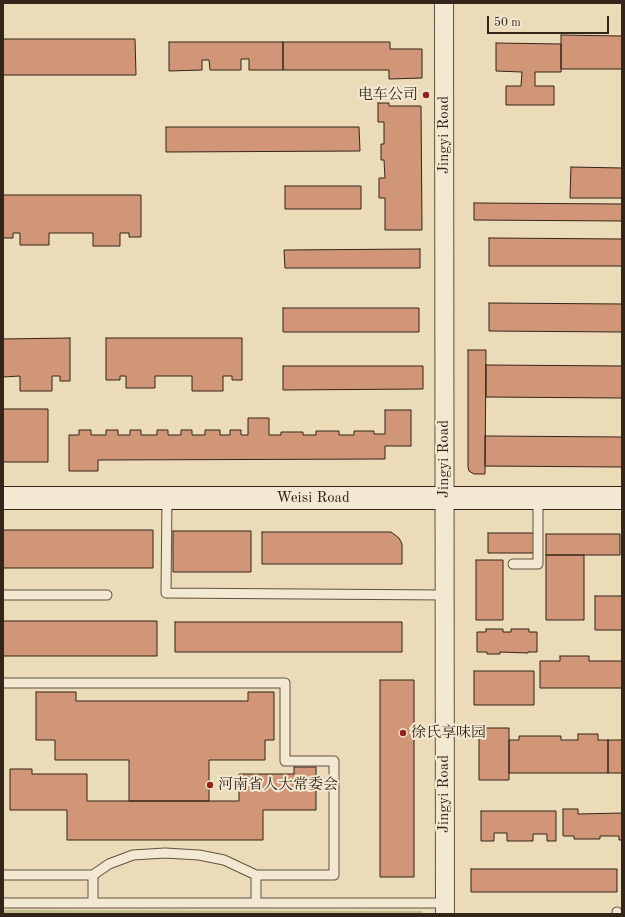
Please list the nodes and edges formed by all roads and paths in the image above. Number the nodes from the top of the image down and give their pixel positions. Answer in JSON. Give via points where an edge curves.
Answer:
{"nodes":[{"id":1,"x":444,"y":3,"type":"edge"},
{"id":2,"x":3,"y":498,"type":"edge"},
{"id":3,"x":167,"y":498,"type":"junction"},
{"id":4,"x":444,"y":498,"type":"junction"},
{"id":5,"x":538,"y":498,"type":"junction"},
{"id":6,"x":622,"y":498,"type":"edge"},
{"id":7,"x":514,"y":564,"type":"dead end"},
{"id":8,"x":3,"y":595,"type":"edge"},
{"id":9,"x":107,"y":595,"type":"dead end"},
{"id":10,"x":444,"y":595,"type":"junction"},
{"id":11,"x":3,"y":683,"type":"edge"},
{"id":12,"x":3,"y":876,"type":"edge"},
{"id":13,"x":93,"y":876,"type":"junction"},
{"id":14,"x":256,"y":876,"type":"junction"},
{"id":15,"x":3,"y":903,"type":"edge"},
{"id":16,"x":93,"y":903,"type":"junction"},
{"id":17,"x":256,"y":903,"type":"junction"},
{"id":18,"x":445,"y":908,"type":"edge"}],
"edges":[{"from":1,"to":4,"type":"street","name":"Jingyi Road"},
{"from":2,"to":3,"type":"street","name":"Weisi Road"},
{"from":3,"to":4,"type":"street","name":"Weisi Road"},
{"from":3,"to":10,"type":"lane","via":[[166,594]]},
{"from":4,"to":5,"type":"street","name":"Weisi Road"},
{"from":4,"to":10,"type":"street","name":"Jingyi Road"},
{"from":5,"to":6,"type":"street","name":"Weisi Road"},
{"from":5,"to":7,"type":"lane","via":[[538,564]]},
{"from":8,"to":9,"type":"lane"},
{"from":10,"to":18,"type":"street","name":"Jingyi Road"},
{"from":11,"to":14,"type":"lane","via":[[285,683],[285,761],[334,761],[334,876]]},
{"from":12,"to":13,"type":"lane"},
{"from":13,"to":14,"type":"lane","via":[[109,864],[134,855],[165,853],[199,855],[224,860]]},
{"from":13,"to":16,"type":"lane"},
{"from":14,"to":17,"type":"lane"},
{"from":15,"to":16,"type":"lane"},
{"from":16,"to":17,"type":"lane"},
{"from":17,"to":18,"type":"lane"}]}
